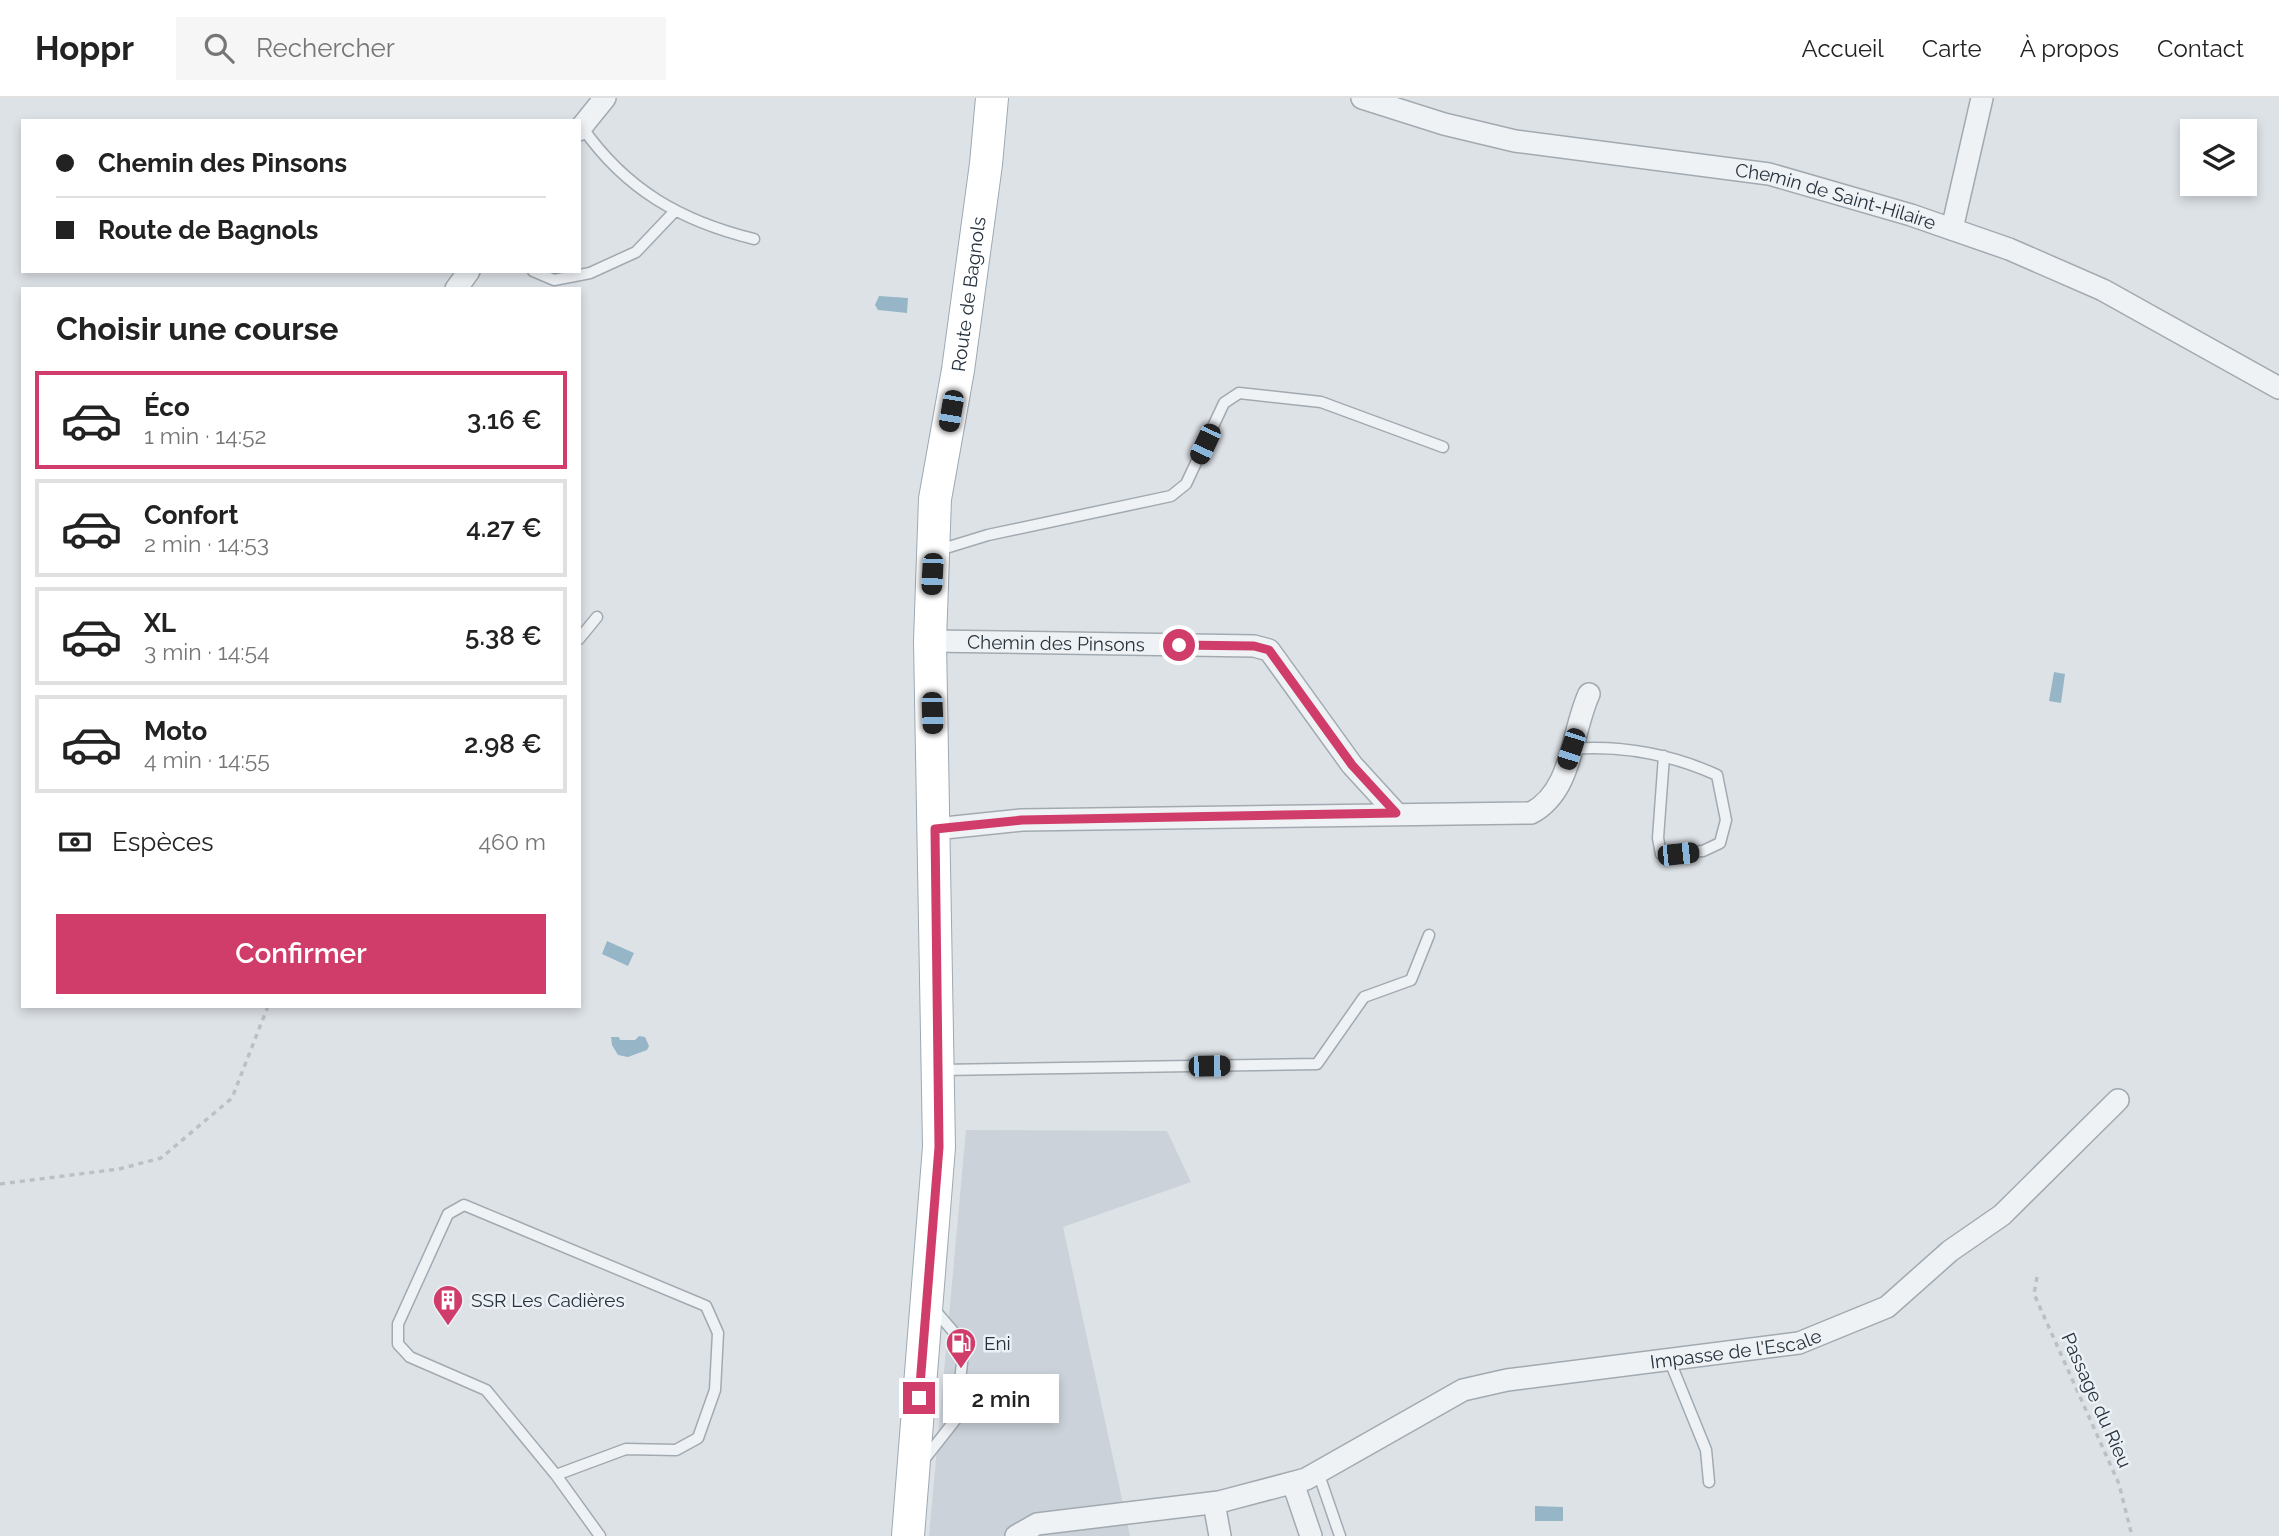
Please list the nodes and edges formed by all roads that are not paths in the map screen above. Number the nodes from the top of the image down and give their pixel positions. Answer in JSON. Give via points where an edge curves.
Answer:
{"nodes":[{"id":1,"x":605,"y":98,"type":"edge"},
{"id":2,"x":992,"y":98,"type":"edge"},
{"id":3,"x":1362,"y":98,"type":"edge"},
{"id":4,"x":1982,"y":98,"type":"edge"},
{"id":5,"x":581,"y":128,"type":"edge"},
{"id":6,"x":581,"y":130,"type":"edge"},
{"id":7,"x":674,"y":212,"type":"junction"},
{"id":8,"x":1952,"y":229,"type":"junction"},
{"id":9,"x":754,"y":239,"type":"dead end"},
{"id":10,"x":538,"y":273,"type":"edge"},
{"id":11,"x":2279,"y":388,"type":"edge"},
{"id":12,"x":1443,"y":447,"type":"dead end"},
{"id":13,"x":933,"y":552,"type":"junction"},
{"id":14,"x":597,"y":617,"type":"dead end"},
{"id":15,"x":581,"y":637,"type":"edge"},
{"id":16,"x":930,"y":641,"type":"junction"},
{"id":17,"x":1589,"y":694,"type":"dead end"},
{"id":18,"x":1571,"y":749,"type":"junction"},
{"id":19,"x":1664,"y":757,"type":"junction"},
{"id":20,"x":1396,"y":813,"type":"junction"},
{"id":21,"x":935,"y":829,"type":"junction"},
{"id":22,"x":1429,"y":935,"type":"dead end"},
{"id":23,"x":938,"y":1070,"type":"junction"},
{"id":24,"x":2118,"y":1100,"type":"dead end"},
{"id":25,"x":1669,"y":1359,"type":"junction"},
{"id":26,"x":1318,"y":1472,"type":"junction"},
{"id":27,"x":556,"y":1475,"type":"junction"},
{"id":28,"x":1709,"y":1482,"type":"dead end"},
{"id":29,"x":1293,"y":1483,"type":"junction"},
{"id":30,"x":1214,"y":1503,"type":"junction"},
{"id":31,"x":600,"y":1536,"type":"edge"},
{"id":32,"x":908,"y":1536,"type":"edge"},
{"id":33,"x":1016,"y":1536,"type":"edge"},
{"id":34,"x":1220,"y":1536,"type":"edge"},
{"id":35,"x":1311,"y":1536,"type":"edge"},
{"id":36,"x":1339,"y":1536,"type":"edge"}],
"edges":[{"from":1,"to":5,"type":"street"},
{"from":2,"to":13,"type":"main road","name":"Route de Bagnols","via":[[958,370],[936,499]]},
{"from":3,"to":8,"type":"street","name":"Chemin de Saint-Hilaire","via":[[1515,141],[1769,174]]},
{"from":4,"to":8,"type":"street"},
{"from":6,"to":7,"type":"lane","via":[[598,152]]},
{"from":7,"to":9,"type":"lane","via":[[711,229]]},
{"from":7,"to":10,"type":"lane","via":[[636,252],[590,273],[554,280]]},
{"from":8,"to":11,"type":"street","name":"Chemin de Saint-Hilaire","via":[[2103,290]]},
{"from":12,"to":13,"type":"lane","via":[[1321,402],[1239,393],[1224,403],[1186,484],[1171,496],[988,535]]},
{"from":13,"to":16,"type":"main road","name":"Route de Bagnols"},
{"from":14,"to":15,"type":"lane"},
{"from":16,"to":20,"type":"street","name":"Chemin des Pinsons","via":[[1254,646],[1269,650],[1352,765]]},
{"from":16,"to":21,"type":"main road","name":"Route de Bagnols"},
{"from":17,"to":18,"type":"street"},
{"from":18,"to":19,"type":"lane","via":[[1608,746]]},
{"from":18,"to":20,"type":"street","via":[[1558,789],[1547,804],[1531,813]]},
{"from":19,"to":19,"type":"lane","via":[[1717,775],[1727,820],[1720,843],[1703,851],[1661,855],[1658,838]]},
{"from":20,"to":21,"type":"street","via":[[1022,820]]},
{"from":21,"to":23,"type":"main road","name":"Route de Bagnols"},
{"from":22,"to":23,"type":"lane","via":[[1411,980],[1364,997],[1317,1064]]},
{"from":23,"to":32,"type":"main road","name":"Route de Bagnols","via":[[939,1147]]},
{"from":24,"to":25,"type":"street","name":"Impasse de l'Escale","via":[[2002,1215],[1950,1251],[1886,1307],[1799,1343]]},
{"from":25,"to":26,"type":"street","name":"Impasse de l'Escale","via":[[1463,1390]]},
{"from":25,"to":28,"type":"lane","via":[[1706,1450]]},
{"from":26,"to":29,"type":"street","name":"Impasse de l'Escale"},
{"from":26,"to":36,"type":"lane"},
{"from":27,"to":27,"type":"lane","via":[[626,1449],[676,1450],[698,1438],[715,1390],[718,1334],[706,1307],[464,1205],[448,1214],[398,1324],[398,1344],[410,1357],[486,1390]]},
{"from":27,"to":31,"type":"lane"},
{"from":29,"to":30,"type":"street","name":"Impasse de l'Escale"},
{"from":29,"to":35,"type":"street"},
{"from":30,"to":33,"type":"street","name":"Impasse de l'Escale","via":[[1037,1524]]},
{"from":30,"to":34,"type":"street"}]}
